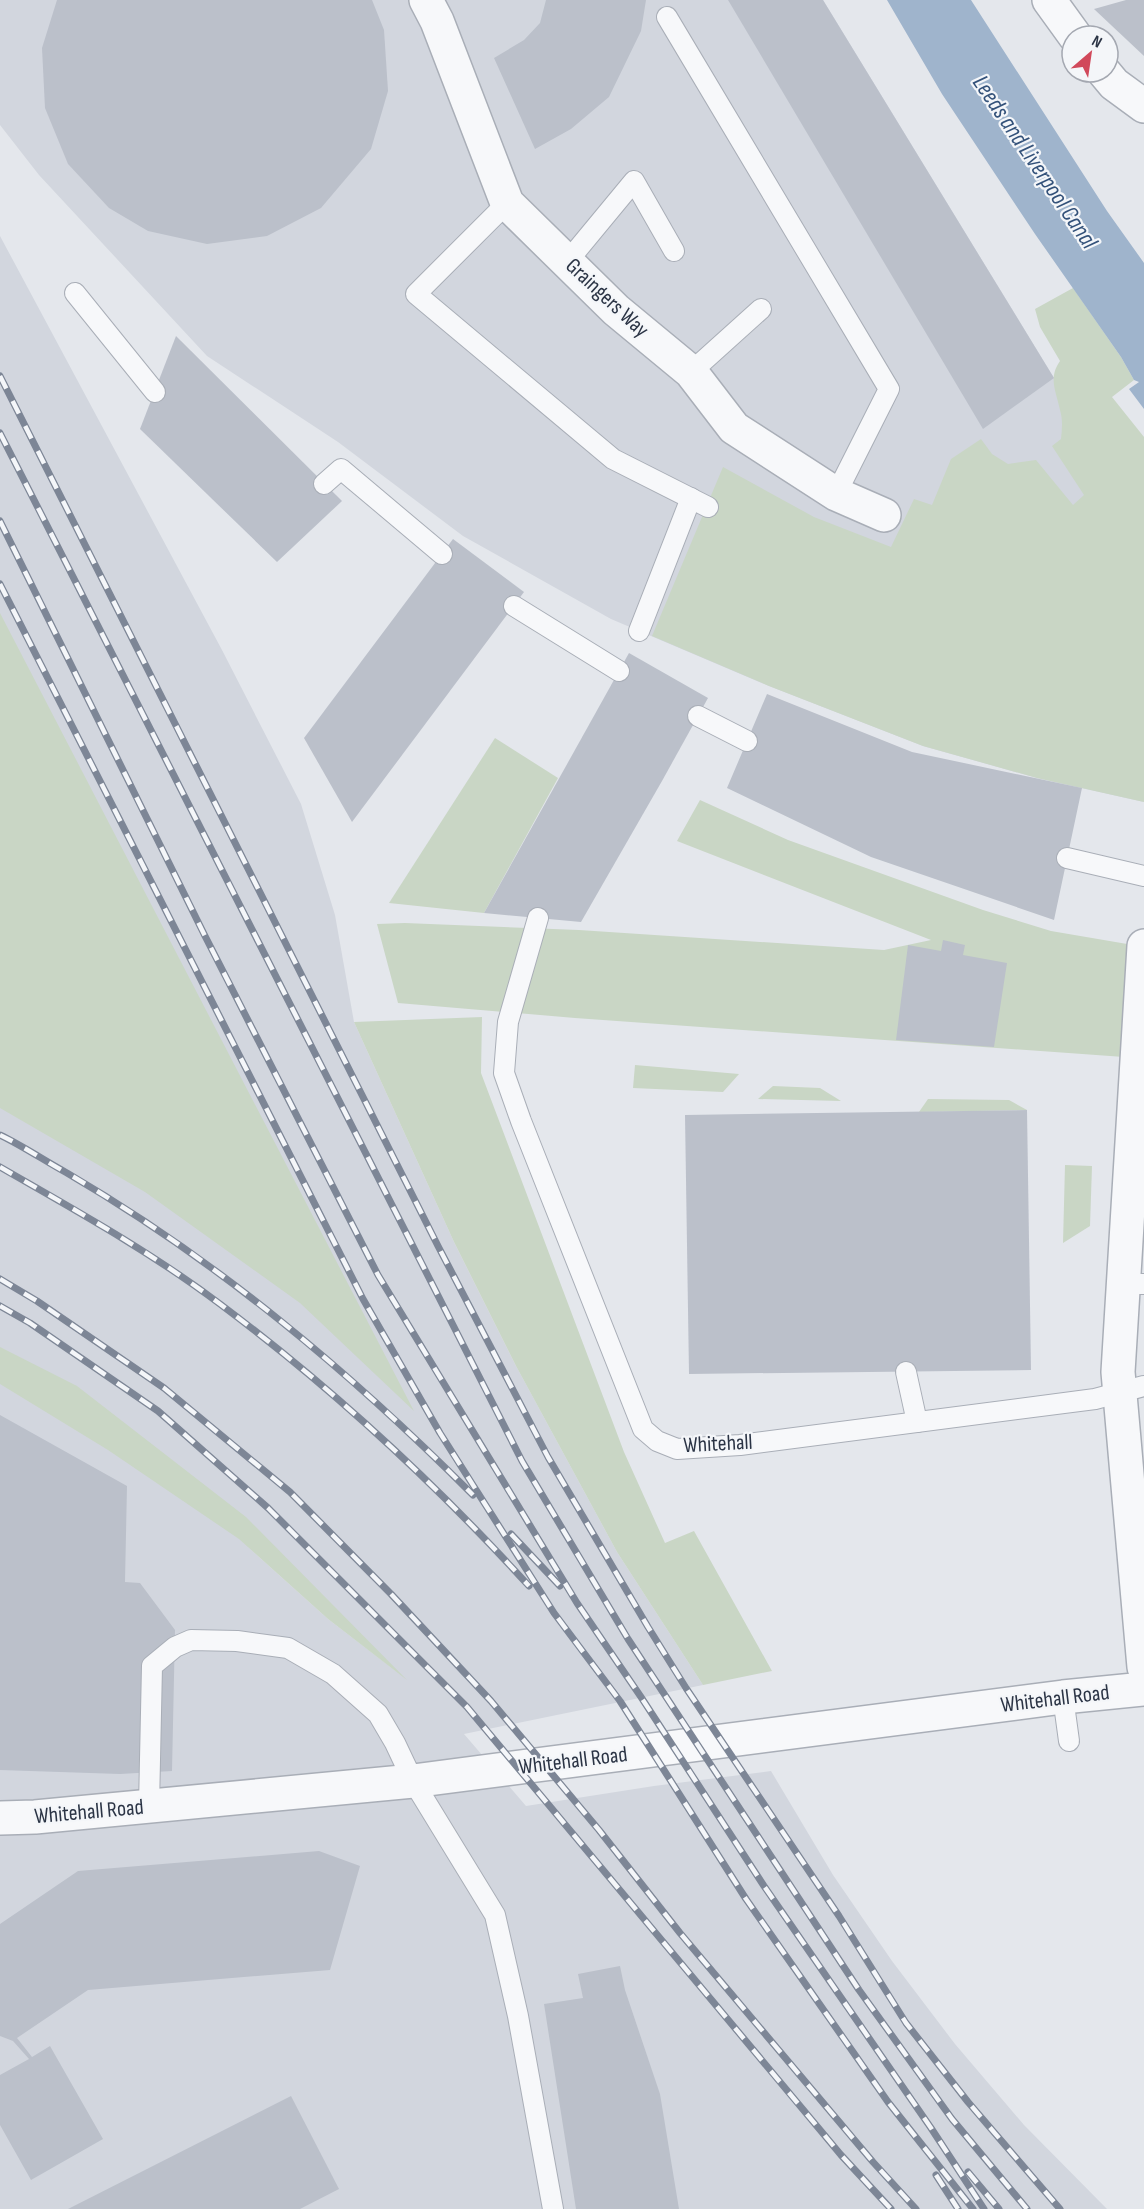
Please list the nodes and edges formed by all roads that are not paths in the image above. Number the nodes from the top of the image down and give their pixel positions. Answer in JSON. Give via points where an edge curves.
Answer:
{"nodes":[{"id":1,"x":426,"y":0,"type":"edge"},
{"id":2,"x":1049,"y":0,"type":"edge"},
{"id":3,"x":667,"y":17,"type":"dead end"},
{"id":4,"x":1066,"y":24,"type":"edge"},
{"id":5,"x":1113,"y":84,"type":"edge"},
{"id":6,"x":1144,"y":106,"type":"edge"},
{"id":7,"x":507,"y":203,"type":"junction"},
{"id":8,"x":674,"y":251,"type":"dead end"},
{"id":9,"x":567,"y":262,"type":"junction"},
{"id":10,"x":75,"y":293,"type":"dead end"},
{"id":11,"x":761,"y":309,"type":"dead end"},
{"id":12,"x":691,"y":372,"type":"junction"},
{"id":13,"x":155,"y":392,"type":"dead end"},
{"id":14,"x":324,"y":484,"type":"dead end"},
{"id":15,"x":836,"y":494,"type":"junction"},
{"id":16,"x":884,"y":515,"type":"dead end"},
{"id":17,"x":442,"y":554,"type":"dead end"},
{"id":18,"x":514,"y":606,"type":"dead end"},
{"id":19,"x":639,"y":631,"type":"dead end"},
{"id":20,"x":619,"y":671,"type":"dead end"},
{"id":21,"x":698,"y":716,"type":"dead end"},
{"id":22,"x":747,"y":741,"type":"dead end"},
{"id":23,"x":1067,"y":858,"type":"dead end"},
{"id":24,"x":1144,"y":876,"type":"edge"},
{"id":25,"x":538,"y":918,"type":"dead end"},
{"id":26,"x":1144,"y":946,"type":"edge"},
{"id":27,"x":1133,"y":1284,"type":"edge"},
{"id":28,"x":906,"y":1371,"type":"dead end"},
{"id":29,"x":1132,"y":1389,"type":"edge"},
{"id":30,"x":916,"y":1422,"type":"junction"},
{"id":31,"x":1144,"y":1667,"type":"edge"},
{"id":32,"x":1144,"y":1689,"type":"edge"},
{"id":33,"x":1063,"y":1697,"type":"junction"},
{"id":34,"x":1069,"y":1741,"type":"dead end"},
{"id":35,"x":414,"y":1781,"type":"junction"},
{"id":36,"x":149,"y":1806,"type":"junction"},
{"id":37,"x":0,"y":1818,"type":"edge"},
{"id":38,"x":553,"y":2209,"type":"edge"}],
"edges":[{"from":1,"to":7,"type":"street","name":"Graingers Way"},
{"from":2,"to":4,"type":"street"},
{"from":3,"to":15,"type":"lane","via":[[889,389]]},
{"from":5,"to":6,"type":"street"},
{"from":7,"to":9,"type":"street","name":"Graingers Way"},
{"from":7,"to":19,"type":"lane","via":[[416,294],[613,459],[699,503]]},
{"from":8,"to":9,"type":"lane","via":[[634,182]]},
{"from":9,"to":12,"type":"street","name":"Graingers Way","via":[[616,310]]},
{"from":10,"to":13,"type":"lane"},
{"from":11,"to":12,"type":"lane"},
{"from":12,"to":15,"type":"street","name":"Graingers Way","via":[[734,428]]},
{"from":14,"to":17,"type":"lane","via":[[341,469]]},
{"from":15,"to":16,"type":"street","name":"Graingers Way"},
{"from":18,"to":20,"type":"lane"},
{"from":21,"to":22,"type":"lane"},
{"from":23,"to":24,"type":"lane"},
{"from":25,"to":30,"type":"lane","name":"Whitehall","via":[[508,1022],[504,1073],[643,1429],[657,1441],[677,1449],[740,1445]]},
{"from":26,"to":27,"type":"street"},
{"from":27,"to":29,"type":"street","via":[[1118,1344]]},
{"from":28,"to":30,"type":"lane"},
{"from":29,"to":30,"type":"lane","name":"Whitehall","via":[[1095,1398]]},
{"from":29,"to":31,"type":"street"},
{"from":32,"to":33,"type":"street","name":"Whitehall Road"},
{"from":33,"to":34,"type":"lane"},
{"from":33,"to":35,"type":"street","name":"Whitehall Road"},
{"from":35,"to":36,"type":"street","name":"Whitehall Road"},
{"from":35,"to":36,"type":"lane","via":[[378,1714],[333,1674],[288,1648],[191,1640],[175,1647],[152,1666]]},
{"from":35,"to":38,"type":"lane","via":[[495,1915],[518,2016]]},
{"from":36,"to":37,"type":"street","name":"Whitehall Road"}]}
